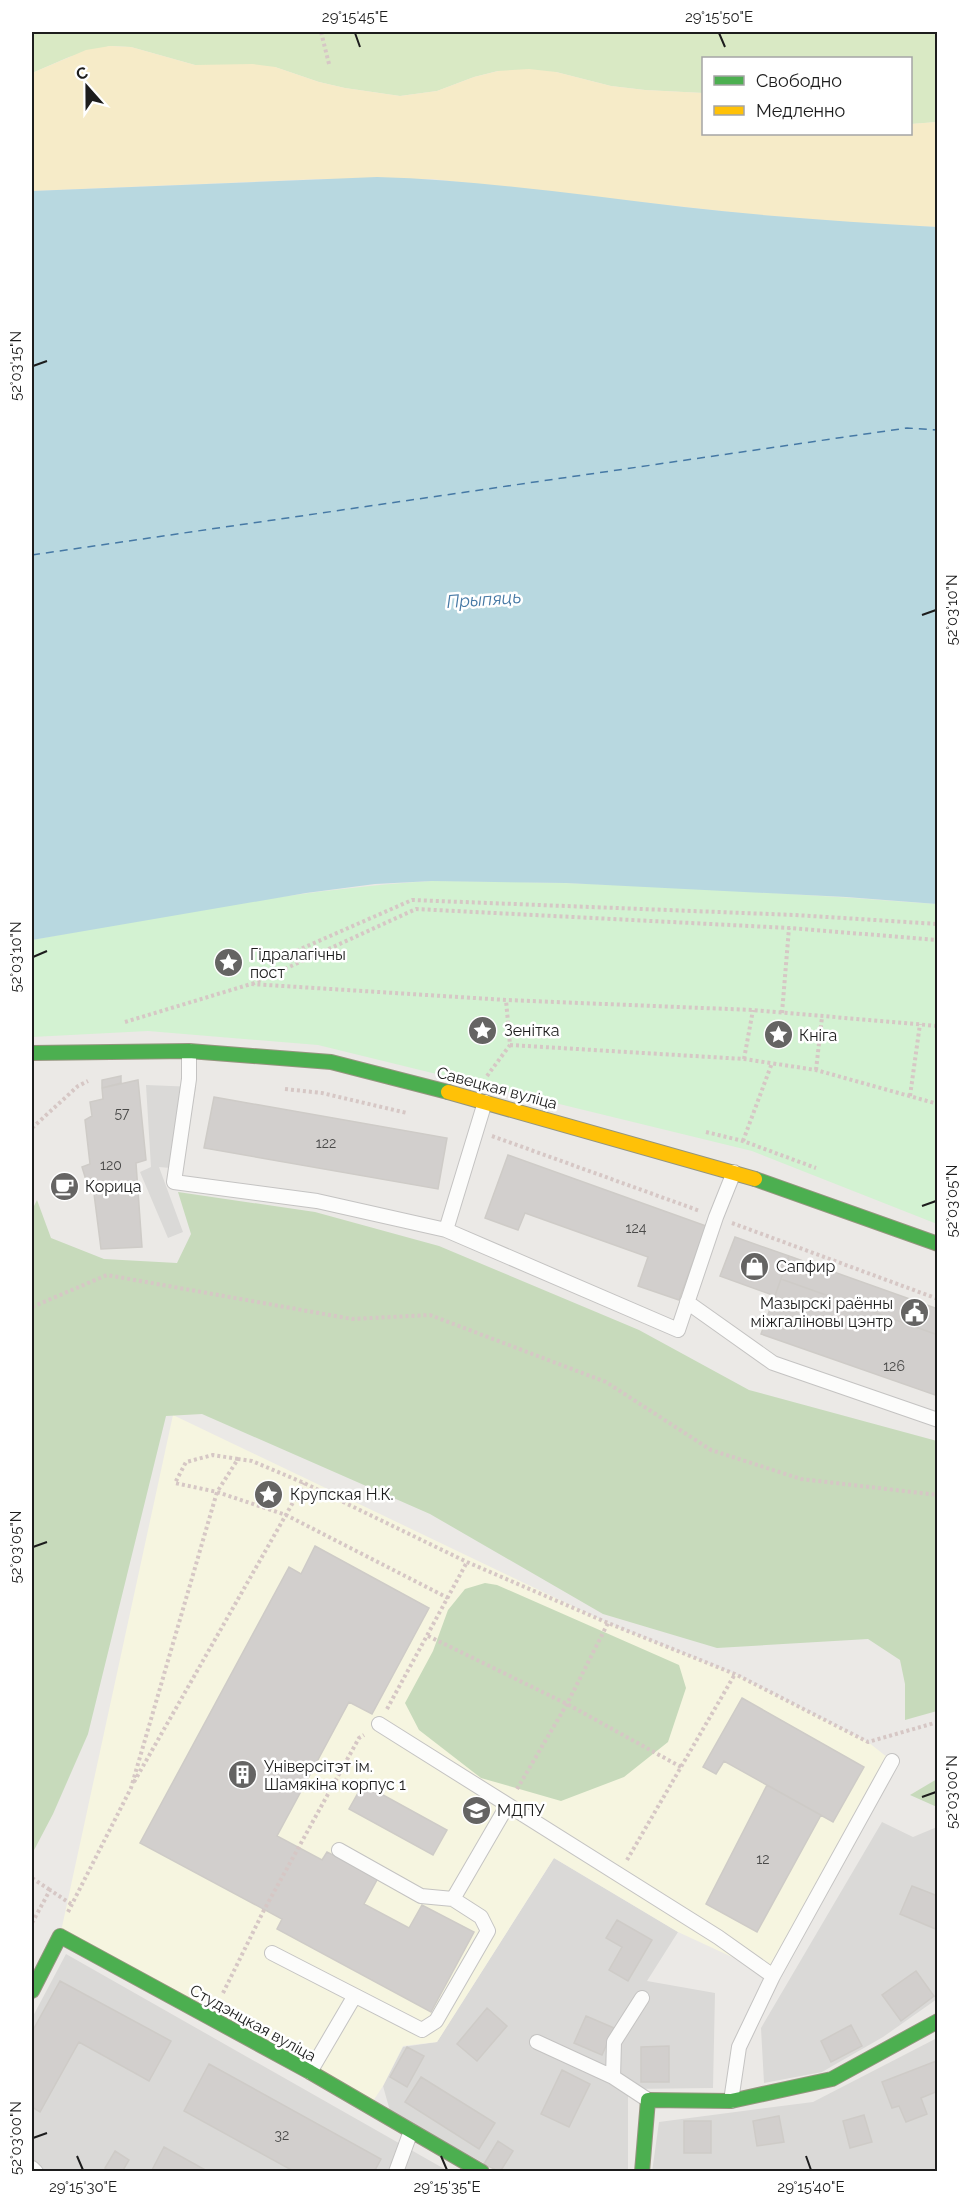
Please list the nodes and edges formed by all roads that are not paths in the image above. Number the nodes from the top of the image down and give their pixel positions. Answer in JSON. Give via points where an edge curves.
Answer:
{"nodes":[{"id":1,"x":189,"y":1051,"type":"junction"},
{"id":2,"x":32,"y":1053,"type":"edge"},
{"id":3,"x":485,"y":1102,"type":"junction"},
{"id":4,"x":735,"y":1172,"type":"junction"},
{"id":5,"x":446,"y":1230,"type":"junction"},
{"id":6,"x":938,"y":1244,"type":"edge"},
{"id":7,"x":687,"y":1302,"type":"junction"},
{"id":8,"x":938,"y":1420,"type":"edge"},
{"id":9,"x":379,"y":1724,"type":"dead end"},
{"id":10,"x":892,"y":1761,"type":"dead end"},
{"id":11,"x":507,"y":1806,"type":"junction"},
{"id":12,"x":339,"y":1850,"type":"dead end"},
{"id":13,"x":453,"y":1899,"type":"junction"},
{"id":14,"x":272,"y":1953,"type":"dead end"},
{"id":15,"x":772,"y":1976,"type":"junction"},
{"id":16,"x":32,"y":1991,"type":"edge"},
{"id":17,"x":354,"y":1997,"type":"junction"},
{"id":18,"x":642,"y":1998,"type":"dead end"},
{"id":19,"x":938,"y":2021,"type":"edge"},
{"id":20,"x":537,"y":2042,"type":"dead end"},
{"id":21,"x":310,"y":2072,"type":"junction"},
{"id":22,"x":613,"y":2077,"type":"junction"},
{"id":23,"x":648,"y":2100,"type":"junction"},
{"id":24,"x":731,"y":2101,"type":"junction"},
{"id":25,"x":411,"y":2131,"type":"junction"},
{"id":26,"x":32,"y":2168,"type":"edge"},
{"id":27,"x":36,"y":2171,"type":"edge"},
{"id":28,"x":396,"y":2172,"type":"edge"},
{"id":29,"x":482,"y":2172,"type":"edge"},
{"id":30,"x":642,"y":2172,"type":"edge"}],
"edges":[{"from":1,"to":2,"type":"street","name":"Савецкая вуліца"},
{"from":1,"to":3,"type":"street","name":"Савецкая вуліца","via":[[331,1062]]},
{"from":1,"to":5,"type":"lane","via":[[189,1079],[174,1182],[318,1201]]},
{"from":3,"to":4,"type":"street","name":"Савецкая вуліца"},
{"from":3,"to":5,"type":"lane"},
{"from":4,"to":6,"type":"street","name":"Савецкая вуліца"},
{"from":4,"to":7,"type":"lane"},
{"from":5,"to":7,"type":"lane","via":[[678,1330]]},
{"from":7,"to":8,"type":"lane","via":[[772,1363]]},
{"from":9,"to":11,"type":"lane"},
{"from":10,"to":15,"type":"lane"},
{"from":11,"to":13,"type":"lane"},
{"from":11,"to":15,"type":"lane","via":[[718,1937]]},
{"from":12,"to":13,"type":"lane","via":[[422,1896]]},
{"from":13,"to":17,"type":"lane","via":[[481,1917],[488,1931],[436,2021],[422,2030]]},
{"from":14,"to":17,"type":"lane"},
{"from":15,"to":24,"type":"lane","via":[[739,2047]]},
{"from":16,"to":21,"type":"street","name":"Студэнцкая вуліца","via":[[60,1936]]},
{"from":17,"to":21,"type":"lane"},
{"from":18,"to":22,"type":"lane","via":[[614,2042]]},
{"from":19,"to":24,"type":"street","via":[[832,2079]]},
{"from":20,"to":22,"type":"lane"},
{"from":21,"to":25,"type":"street","name":"Студэнцкая вуліца"},
{"from":22,"to":23,"type":"lane"},
{"from":23,"to":24,"type":"street"},
{"from":23,"to":30,"type":"street"},
{"from":25,"to":28,"type":"lane"},
{"from":25,"to":29,"type":"street","name":"Студэнцкая вуліца"},
{"from":26,"to":27,"type":"lane"}]}
